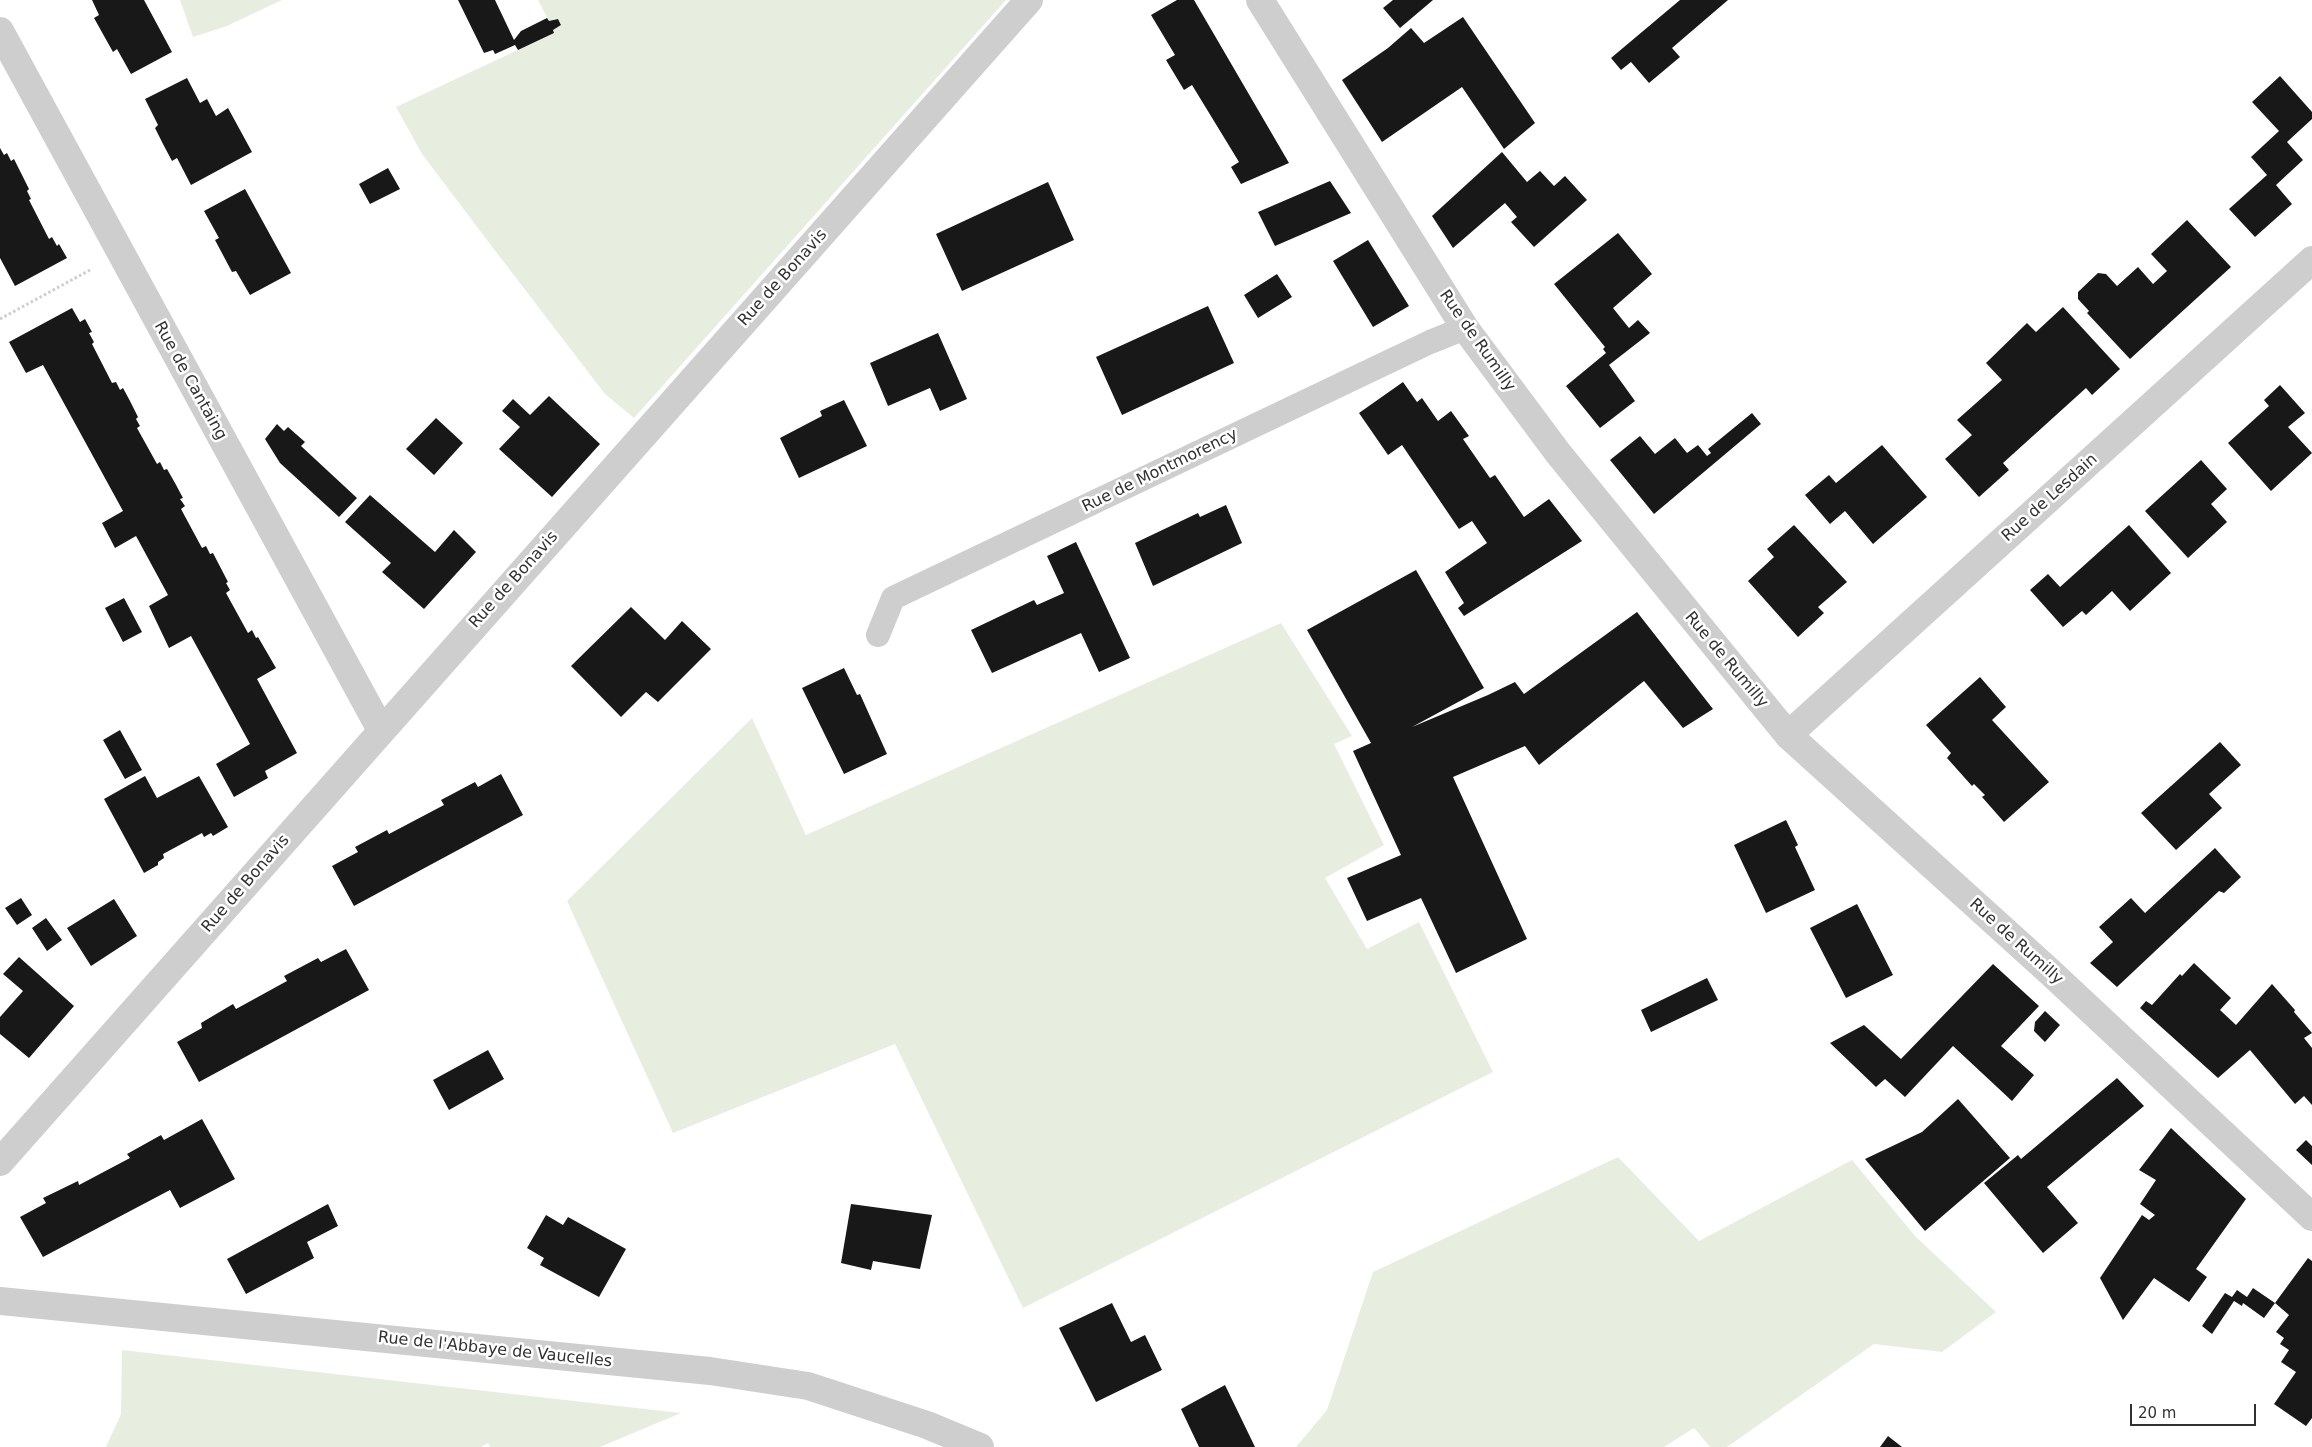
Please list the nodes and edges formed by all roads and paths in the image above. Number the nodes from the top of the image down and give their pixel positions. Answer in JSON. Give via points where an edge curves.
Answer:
{"nodes":[{"id":1,"x":1029,"y":0,"type":"edge"},
{"id":2,"x":1260,"y":0,"type":"edge"},
{"id":3,"x":0,"y":31,"type":"edge"},
{"id":4,"x":121,"y":254,"type":"junction"},
{"id":5,"x":2312,"y":260,"type":"edge"},
{"id":6,"x":0,"y":319,"type":"edge"},
{"id":7,"x":1464,"y":328,"type":"junction"},
{"id":8,"x":878,"y":635,"type":"dead end"},
{"id":9,"x":381,"y":730,"type":"junction"},
{"id":10,"x":1788,"y":735,"type":"junction"},
{"id":11,"x":0,"y":1162,"type":"edge"},
{"id":12,"x":2312,"y":1217,"type":"edge"},
{"id":13,"x":0,"y":1301,"type":"edge"},
{"id":14,"x":980,"y":1447,"type":"edge"}],
"edges":[{"from":1,"to":9,"type":"street","name":"Rue de Bonavis"},
{"from":2,"to":7,"type":"street","name":"Rue de Rumilly"},
{"from":3,"to":4,"type":"street","name":"Rue de Cantaing"},
{"from":4,"to":6,"type":"path"},
{"from":4,"to":9,"type":"street","name":"Rue de Cantaing"},
{"from":5,"to":10,"type":"street","name":"Rue de Lesdain"},
{"from":7,"to":8,"type":"lane","name":"Rue de Montmorency","via":[[893,598]]},
{"from":7,"to":10,"type":"street","name":"Rue de Rumilly","via":[[1558,453]]},
{"from":9,"to":11,"type":"street","name":"Rue de Bonavis"},
{"from":10,"to":12,"type":"street","name":"Rue de Rumilly","via":[[2050,972]]},
{"from":13,"to":14,"type":"street","name":"Rue de l'Abbaye de Vaucelles","via":[[710,1371],[808,1386],[927,1425]]}]}
